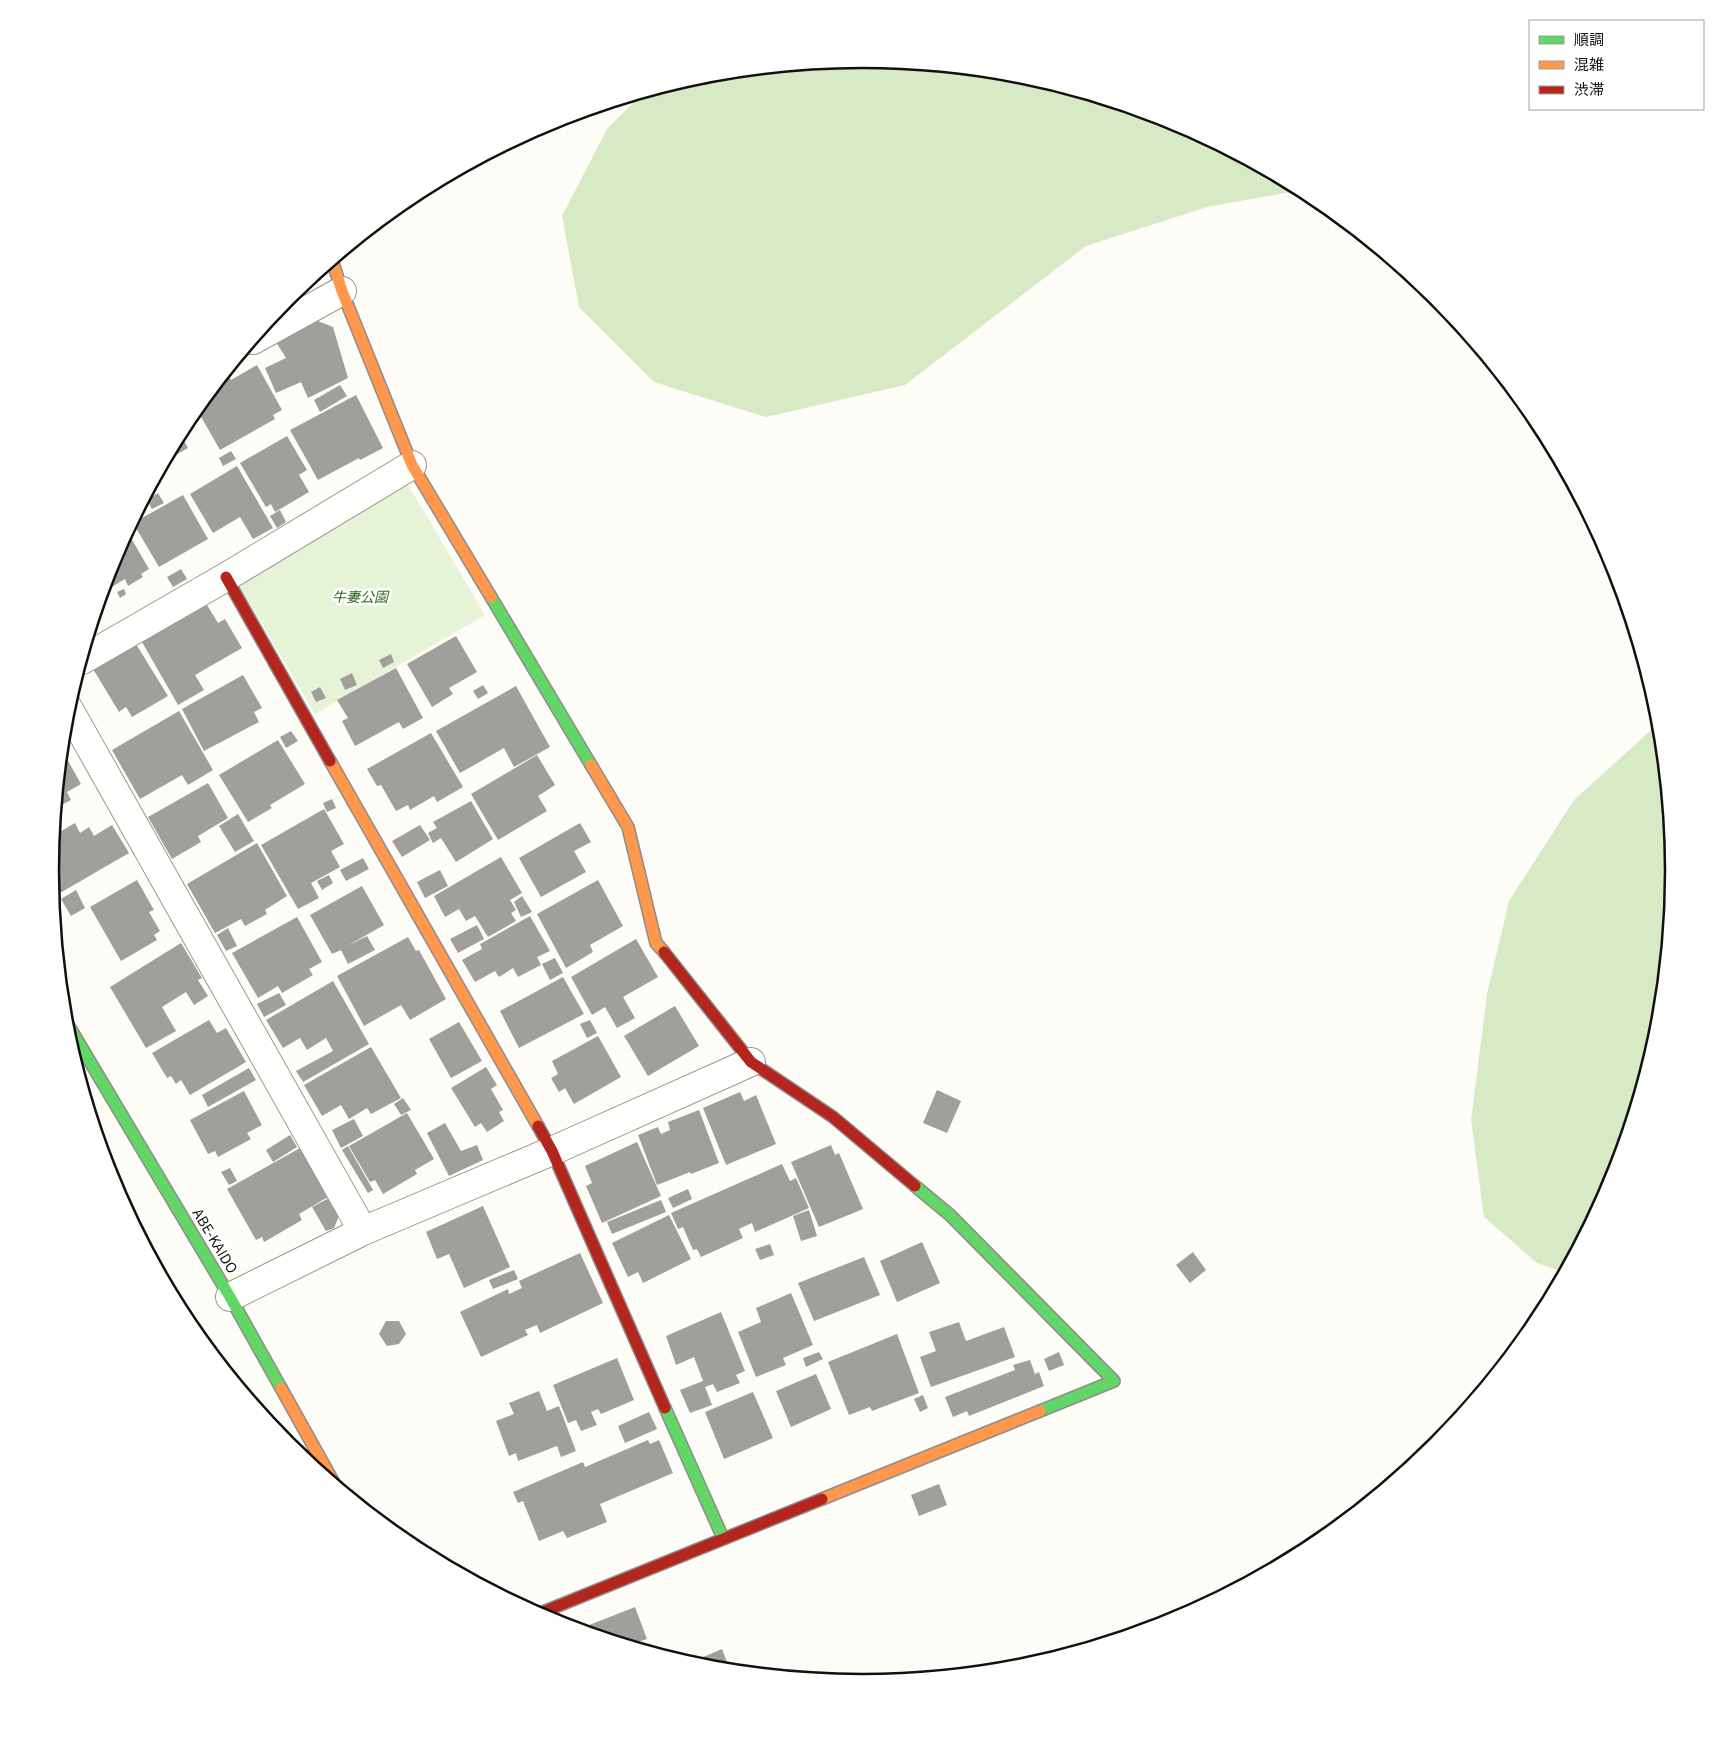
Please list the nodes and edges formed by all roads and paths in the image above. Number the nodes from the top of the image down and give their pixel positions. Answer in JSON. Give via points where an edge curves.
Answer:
{"nodes":[{"id":1,"x":334,"y":266,"type":"edge"},
{"id":2,"x":342,"y":291,"type":"junction"},
{"id":3,"x":265,"y":333,"type":"edge"},
{"id":4,"x":412,"y":465,"type":"junction"},
{"id":5,"x":226,"y":577,"type":"junction"},
{"id":6,"x":88,"y":657,"type":"edge"},
{"id":7,"x":73,"y":717,"type":"edge"},
{"id":8,"x":77,"y":1039,"type":"edge"},
{"id":9,"x":751,"y":1062,"type":"junction"},
{"id":10,"x":552,"y":1151,"type":"junction"},
{"id":11,"x":363,"y":1231,"type":"junction"},
{"id":12,"x":230,"y":1297,"type":"junction"},
{"id":13,"x":327,"y":1470,"type":"edge"},
{"id":14,"x":723,"y":1538,"type":"junction"},
{"id":15,"x":548,"y":1610,"type":"edge"}],
"edges":[{"from":1,"to":2,"type":"street"},
{"from":2,"to":3,"type":"street"},
{"from":2,"to":4,"type":"street"},
{"from":4,"to":5,"type":"street"},
{"from":4,"to":9,"type":"street","via":[[628,827],[656,943]]},
{"from":5,"to":6,"type":"street"},
{"from":5,"to":10,"type":"street"},
{"from":7,"to":11,"type":"street"},
{"from":8,"to":12,"type":"street","name":"ABE-KAIDO"},
{"from":9,"to":10,"type":"street"},
{"from":9,"to":14,"type":"street","via":[[833,1118],[950,1215],[1114,1380]]},
{"from":10,"to":11,"type":"street"},
{"from":10,"to":14,"type":"street"},
{"from":11,"to":12,"type":"street"},
{"from":12,"to":13,"type":"street","name":"ABE-KAIDO"},
{"from":14,"to":15,"type":"street"}]}
